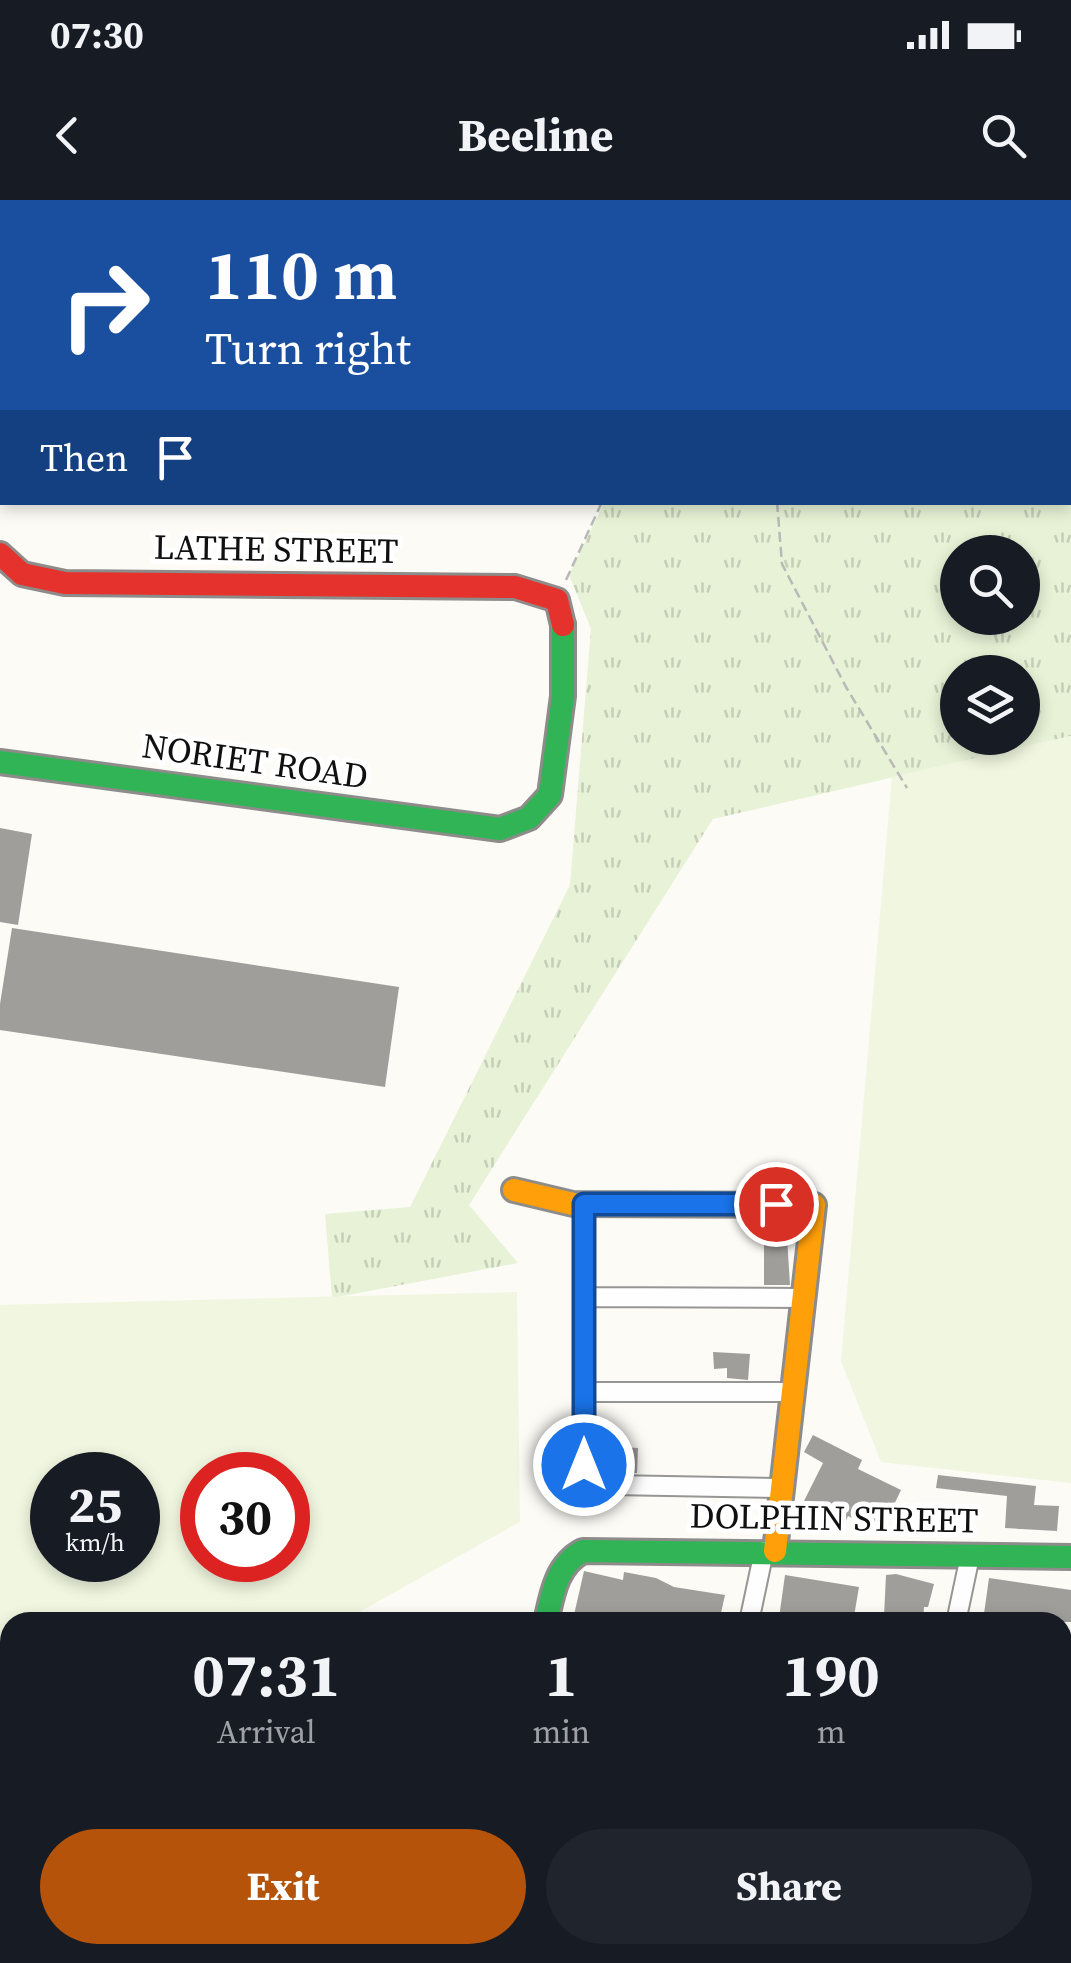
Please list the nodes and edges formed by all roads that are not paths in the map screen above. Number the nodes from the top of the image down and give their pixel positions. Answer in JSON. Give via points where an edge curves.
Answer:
{"nodes":[{"id":1,"x":0,"y":554,"type":"edge"},
{"id":2,"x":0,"y":762,"type":"edge"},
{"id":3,"x":500,"y":829,"type":"joint"},
{"id":4,"x":514,"y":1190,"type":"dead end"},
{"id":5,"x":584,"y":1204,"type":"junction"},
{"id":6,"x":584,"y":1297,"type":"junction"},
{"id":7,"x":804,"y":1298,"type":"junction"},
{"id":8,"x":584,"y":1392,"type":"junction"},
{"id":9,"x":793,"y":1392,"type":"junction"},
{"id":10,"x":782,"y":1488,"type":"junction"},
{"id":11,"x":769,"y":1551,"type":"junction"},
{"id":12,"x":970,"y":1556,"type":"junction"},
{"id":13,"x":1071,"y":1557,"type":"edge"},
{"id":14,"x":549,"y":1612,"type":"edge"},
{"id":15,"x":753,"y":1612,"type":"edge"},
{"id":16,"x":958,"y":1612,"type":"edge"}],
"edges":[{"from":1,"to":3,"type":"street","name":"LATHE STREET","via":[[22,574],[66,582],[515,587],[557,600],[567,645],[550,794],[525,823]]},
{"from":2,"to":3,"type":"street","name":"NORIET ROAD"},
{"from":4,"to":5,"type":"street"},
{"from":5,"to":6,"type":"street"},
{"from":5,"to":7,"type":"street","via":[[814,1204]]},
{"from":6,"to":7,"type":"street"},
{"from":6,"to":8,"type":"street"},
{"from":7,"to":9,"type":"street"},
{"from":8,"to":9,"type":"street"},
{"from":8,"to":10,"type":"street","via":[[584,1465],[601,1484]]},
{"from":9,"to":10,"type":"street"},
{"from":10,"to":11,"type":"street"},
{"from":11,"to":12,"type":"street","name":"DOLPHIN STREET"},
{"from":11,"to":14,"type":"street","name":"DOLPHIN STREET","via":[[574,1554]]},
{"from":11,"to":15,"type":"street"},
{"from":12,"to":13,"type":"street","name":"DOLPHIN STREET"},
{"from":12,"to":16,"type":"street"}]}
